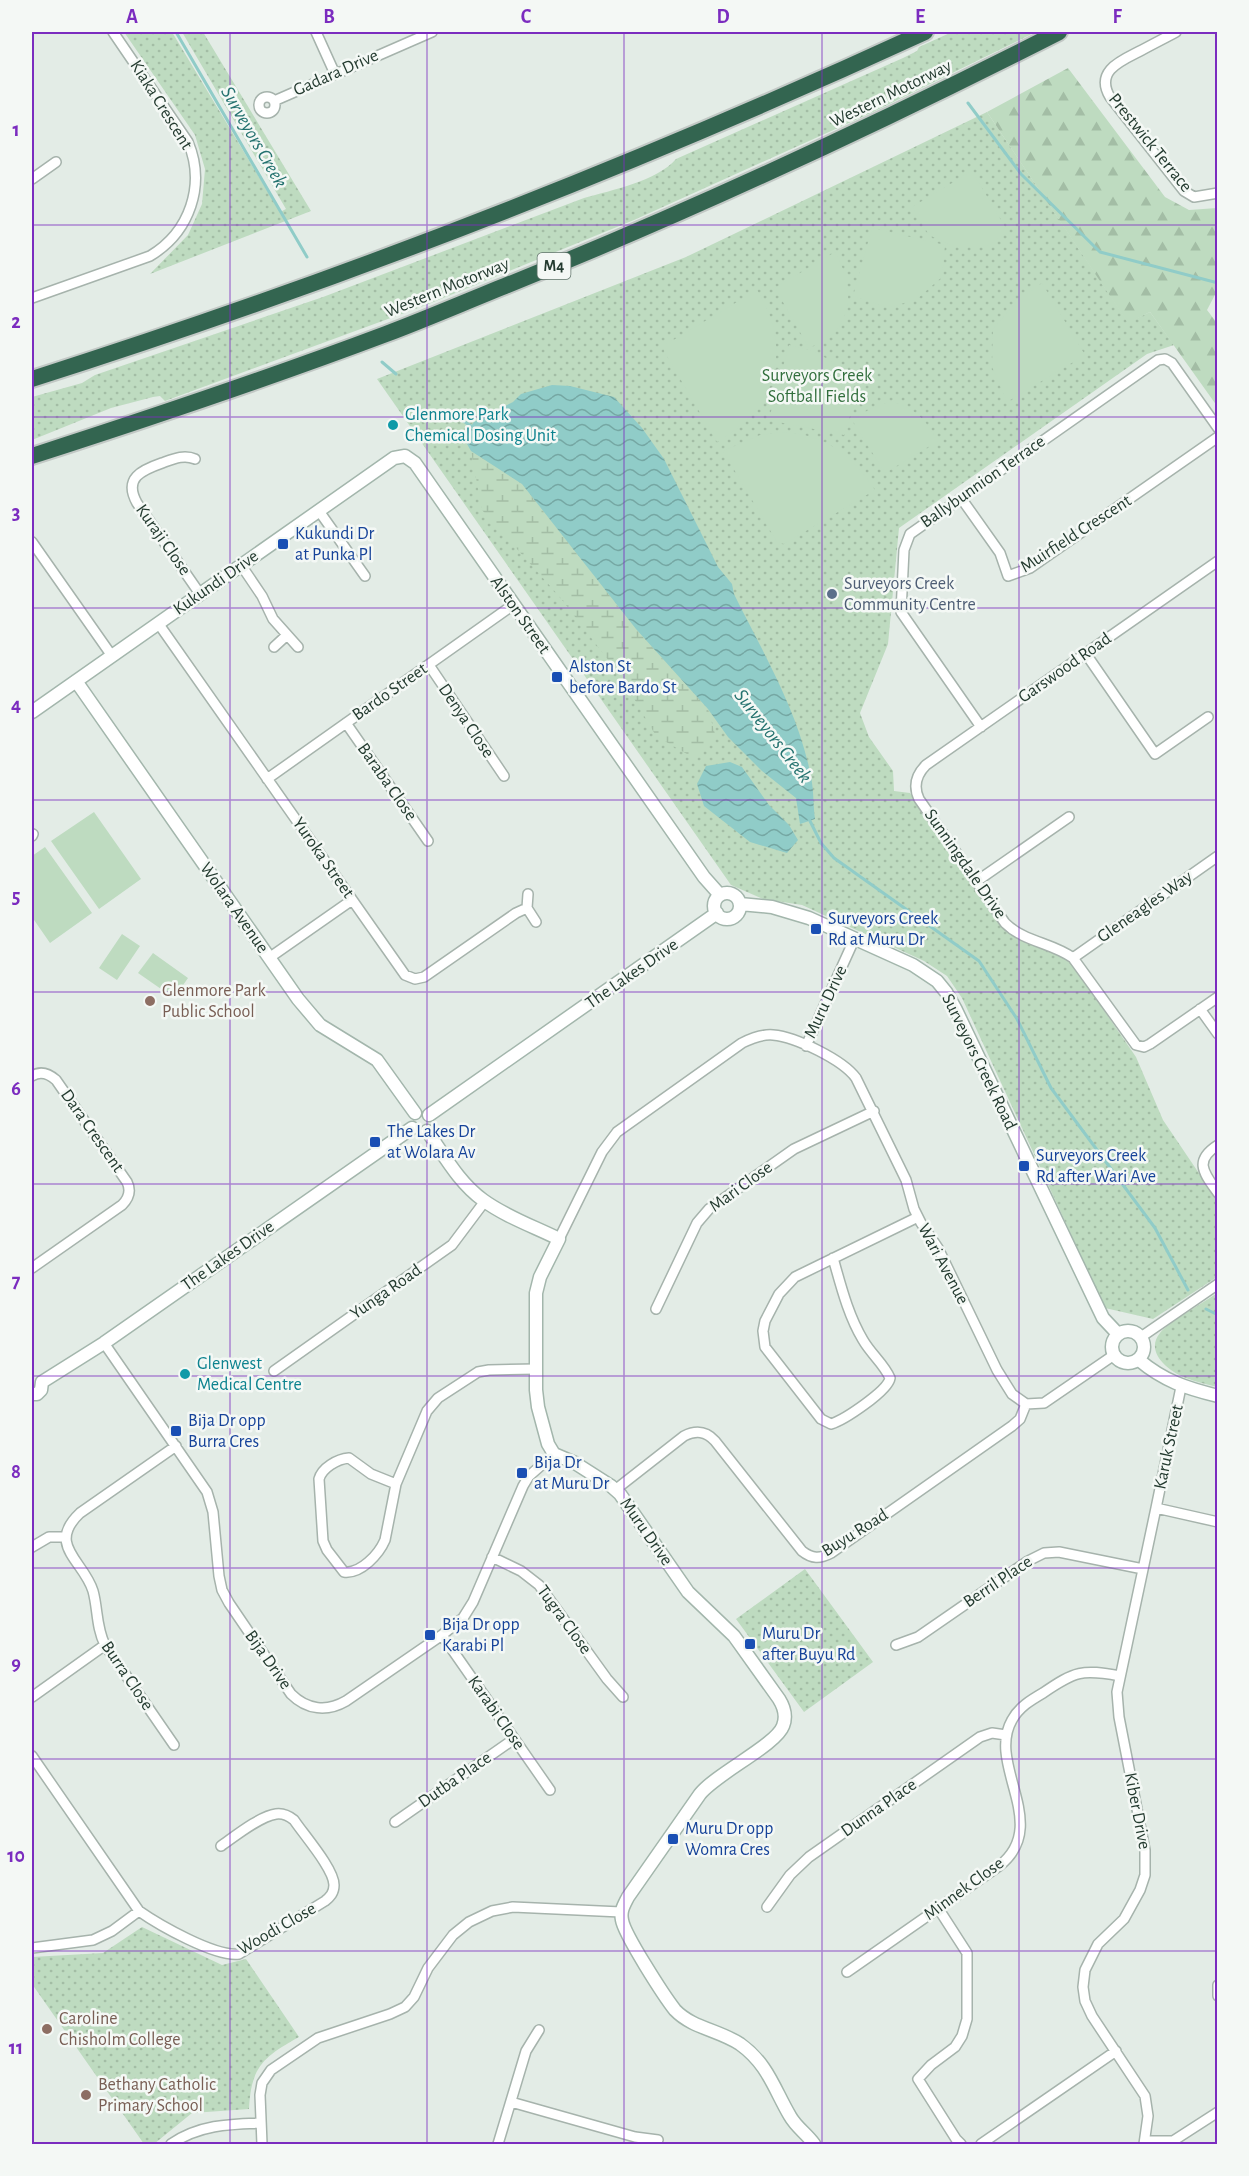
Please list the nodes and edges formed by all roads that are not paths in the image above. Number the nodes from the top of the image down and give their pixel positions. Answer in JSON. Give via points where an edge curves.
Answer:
{"nodes":[{"id":1,"x":113,"y":32,"type":"edge"},
{"id":2,"x":316,"y":32,"type":"edge"},
{"id":3,"x":432,"y":32,"type":"edge"},
{"id":4,"x":925,"y":32,"type":"edge"},
{"id":5,"x":1059,"y":32,"type":"edge"},
{"id":6,"x":1176,"y":32,"type":"edge"},
{"id":7,"x":335,"y":74,"type":"junction"},
{"id":8,"x":274,"y":101,"type":"dead end"},
{"id":9,"x":56,"y":162,"type":"dead end"},
{"id":10,"x":32,"y":179,"type":"edge"},
{"id":11,"x":1218,"y":193,"type":"edge"},
{"id":12,"x":32,"y":298,"type":"edge"},
{"id":13,"x":32,"y":379,"type":"edge"},
{"id":14,"x":1218,"y":428,"type":"edge"},
{"id":15,"x":1218,"y":437,"type":"edge"},
{"id":16,"x":32,"y":456,"type":"edge"},
{"id":17,"x":402,"y":456,"type":"joint"},
{"id":18,"x":195,"y":459,"type":"dead end"},
{"id":19,"x":961,"y":498,"type":"junction"},
{"id":20,"x":319,"y":511,"type":"junction"},
{"id":21,"x":32,"y":542,"type":"edge"},
{"id":22,"x":1218,"y":561,"type":"edge"},
{"id":23,"x":241,"y":565,"type":"junction"},
{"id":24,"x":365,"y":576,"type":"dead end"},
{"id":25,"x":201,"y":594,"type":"junction"},
{"id":26,"x":513,"y":604,"type":"junction"},
{"id":27,"x":158,"y":623,"type":"junction"},
{"id":28,"x":287,"y":635,"type":"junction"},
{"id":29,"x":298,"y":646,"type":"dead end"},
{"id":30,"x":274,"y":647,"type":"dead end"},
{"id":31,"x":1086,"y":654,"type":"junction"},
{"id":32,"x":112,"y":656,"type":"junction"},
{"id":33,"x":429,"y":665,"type":"junction"},
{"id":34,"x":76,"y":681,"type":"junction"},
{"id":35,"x":32,"y":712,"type":"edge"},
{"id":36,"x":1208,"y":717,"type":"dead end"},
{"id":37,"x":346,"y":723,"type":"junction"},
{"id":38,"x":981,"y":727,"type":"junction"},
{"id":39,"x":504,"y":776,"type":"dead end"},
{"id":40,"x":267,"y":779,"type":"junction"},
{"id":41,"x":916,"y":779,"type":"joint"},
{"id":42,"x":1069,"y":817,"type":"dead end"},
{"id":43,"x":428,"y":841,"type":"dead end"},
{"id":44,"x":1218,"y":856,"type":"edge"},
{"id":45,"x":977,"y":881,"type":"junction"},
{"id":46,"x":528,"y":894,"type":"dead end"},
{"id":47,"x":720,"y":896,"type":"junction"},
{"id":48,"x":352,"y":900,"type":"junction"},
{"id":49,"x":740,"y":904,"type":"junction"},
{"id":50,"x":527,"y":908,"type":"junction"},
{"id":51,"x":717,"y":913,"type":"junction"},
{"id":52,"x":536,"y":922,"type":"dead end"},
{"id":53,"x":854,"y":940,"type":"junction"},
{"id":54,"x":269,"y":958,"type":"junction"},
{"id":55,"x":1073,"y":958,"type":"junction"},
{"id":56,"x":1218,"y":997,"type":"edge"},
{"id":57,"x":1200,"y":1009,"type":"junction"},
{"id":58,"x":1218,"y":1034,"type":"edge"},
{"id":59,"x":806,"y":1046,"type":"junction"},
{"id":60,"x":32,"y":1077,"type":"edge"},
{"id":61,"x":874,"y":1111,"type":"junction"},
{"id":62,"x":415,"y":1113,"type":"junction"},
{"id":63,"x":429,"y":1115,"type":"junction"},
{"id":64,"x":412,"y":1128,"type":"junction"},
{"id":65,"x":427,"y":1131,"type":"junction"},
{"id":66,"x":1218,"y":1145,"type":"edge"},
{"id":67,"x":1218,"y":1192,"type":"edge"},
{"id":68,"x":485,"y":1201,"type":"junction"},
{"id":69,"x":918,"y":1217,"type":"junction"},
{"id":70,"x":559,"y":1239,"type":"junction"},
{"id":71,"x":833,"y":1257,"type":"junction"},
{"id":72,"x":32,"y":1268,"type":"edge"},
{"id":73,"x":1218,"y":1284,"type":"edge"},
{"id":74,"x":656,"y":1309,"type":"dead end"},
{"id":75,"x":1118,"y":1334,"type":"junction"},
{"id":76,"x":1141,"y":1337,"type":"junction"},
{"id":77,"x":104,"y":1343,"type":"junction"},
{"id":78,"x":1113,"y":1355,"type":"junction"},
{"id":79,"x":1139,"y":1360,"type":"junction"},
{"id":80,"x":536,"y":1369,"type":"junction"},
{"id":81,"x":274,"y":1371,"type":"dead end"},
{"id":82,"x":37,"y":1379,"type":"edge"},
{"id":83,"x":1181,"y":1387,"type":"junction"},
{"id":84,"x":32,"y":1394,"type":"edge"},
{"id":85,"x":1218,"y":1396,"type":"edge"},
{"id":86,"x":1026,"y":1404,"type":"junction"},
{"id":87,"x":176,"y":1446,"type":"junction"},
{"id":88,"x":554,"y":1454,"type":"junction"},
{"id":89,"x":396,"y":1484,"type":"junction"},
{"id":90,"x":615,"y":1490,"type":"junction"},
{"id":91,"x":1156,"y":1508,"type":"junction"},
{"id":92,"x":1218,"y":1522,"type":"edge"},
{"id":93,"x":66,"y":1537,"type":"junction"},
{"id":94,"x":32,"y":1547,"type":"edge"},
{"id":95,"x":492,"y":1557,"type":"junction"},
{"id":96,"x":1143,"y":1569,"type":"junction"},
{"id":97,"x":442,"y":1635,"type":"junction"},
{"id":98,"x":105,"y":1645,"type":"junction"},
{"id":99,"x":896,"y":1645,"type":"dead end"},
{"id":100,"x":1120,"y":1676,"type":"junction"},
{"id":101,"x":32,"y":1697,"type":"edge"},
{"id":102,"x":623,"y":1697,"type":"dead end"},
{"id":103,"x":1006,"y":1736,"type":"junction"},
{"id":104,"x":514,"y":1739,"type":"junction"},
{"id":105,"x":174,"y":1745,"type":"dead end"},
{"id":106,"x":32,"y":1756,"type":"edge"},
{"id":107,"x":550,"y":1790,"type":"dead end"},
{"id":108,"x":395,"y":1822,"type":"dead end"},
{"id":109,"x":221,"y":1846,"type":"dead end"},
{"id":110,"x":767,"y":1907,"type":"dead end"},
{"id":111,"x":938,"y":1908,"type":"junction"},
{"id":112,"x":139,"y":1911,"type":"junction"},
{"id":113,"x":621,"y":1912,"type":"junction"},
{"id":114,"x":32,"y":1948,"type":"edge"},
{"id":115,"x":847,"y":1972,"type":"dead end"},
{"id":116,"x":1218,"y":1985,"type":"edge"},
{"id":117,"x":1218,"y":1996,"type":"edge"},
{"id":118,"x":539,"y":2030,"type":"dead end"},
{"id":119,"x":1116,"y":2051,"type":"junction"},
{"id":120,"x":511,"y":2102,"type":"junction"},
{"id":121,"x":1218,"y":2112,"type":"edge"},
{"id":122,"x":261,"y":2123,"type":"junction"},
{"id":123,"x":658,"y":2140,"type":"dead end"},
{"id":124,"x":1144,"y":2143,"type":"edge"},
{"id":125,"x":171,"y":2145,"type":"edge"},
{"id":126,"x":262,"y":2145,"type":"edge"},
{"id":127,"x":498,"y":2145,"type":"edge"},
{"id":128,"x":814,"y":2145,"type":"edge"},
{"id":129,"x":962,"y":2145,"type":"edge"},
{"id":130,"x":981,"y":2145,"type":"edge"}],
"edges":[{"from":1,"to":12,"type":"street","name":"Kiaka Crescent","via":[[188,141],[196,174],[191,208],[177,233],[154,253]]},
{"from":2,"to":7,"type":"street"},
{"from":3,"to":7,"type":"street","name":"Gadara Drive"},
{"from":4,"to":13,"type":"highway","via":[[538,199],[228,314]]},
{"from":5,"to":16,"type":"highway","name":"Western Motorway","number":"M4","via":[[806,156],[565,262],[388,333]]},
{"from":6,"to":11,"type":"street","name":"Prestwick Terrace","via":[[1115,65],[1107,75],[1106,88],[1184,191],[1194,196]]},
{"from":7,"to":8,"type":"street","name":"Gadara Drive"},
{"from":9,"to":10,"type":"street"},
{"from":14,"to":19,"type":"street","name":"Ballybunnion Terrace","via":[[1172,363],[1161,359]]},
{"from":15,"to":19,"type":"street","name":"Muirfield Crescent","via":[[1030,568],[1008,576],[1000,553]]},
{"from":17,"to":20,"type":"street","name":"Kukundi Drive"},
{"from":17,"to":26,"type":"street","name":"Alston Street","via":[[415,463]]},
{"from":18,"to":25,"type":"street","name":"Kuraji Close","via":[[179,457],[146,468],[136,477],[133,489],[137,503]]},
{"from":19,"to":38,"type":"street","name":"Ballybunnion Terrace","via":[[908,537],[900,608]]},
{"from":20,"to":23,"type":"street","name":"Kukundi Drive"},
{"from":20,"to":24,"type":"street"},
{"from":21,"to":32,"type":"street"},
{"from":22,"to":31,"type":"street","name":"Garswood Road"},
{"from":23,"to":25,"type":"street","name":"Kukundi Drive"},
{"from":23,"to":28,"type":"street"},
{"from":25,"to":27,"type":"street","name":"Kukundi Drive"},
{"from":26,"to":33,"type":"street","name":"Bardo Street"},
{"from":26,"to":47,"type":"street","name":"Alston Street"},
{"from":27,"to":32,"type":"street","name":"Kukundi Drive"},
{"from":27,"to":40,"type":"street","name":"Yuroka Street"},
{"from":28,"to":29,"type":"street"},
{"from":28,"to":30,"type":"street"},
{"from":31,"to":36,"type":"street","via":[[1155,754]]},
{"from":31,"to":38,"type":"street","name":"Garswood Road"},
{"from":32,"to":34,"type":"street","name":"Kukundi Drive"},
{"from":33,"to":37,"type":"street","name":"Bardo Street"},
{"from":33,"to":39,"type":"street","name":"Denya Close"},
{"from":34,"to":35,"type":"street","name":"Kukundi Drive"},
{"from":34,"to":54,"type":"street","name":"Wolara Avenue"},
{"from":37,"to":40,"type":"street","name":"Bardo Street"},
{"from":37,"to":43,"type":"street","name":"Baraba Close"},
{"from":38,"to":41,"type":"street","name":"Garswood Road","via":[[926,765]]},
{"from":40,"to":48,"type":"street","name":"Yuroka Street"},
{"from":41,"to":45,"type":"street","name":"Sunningdale Drive","via":[[919,799]]},
{"from":42,"to":45,"type":"street"},
{"from":44,"to":55,"type":"street","name":"Gleneagles Way"},
{"from":45,"to":55,"type":"street","name":"Sunningdale Drive","via":[[1013,929]]},
{"from":46,"to":50,"type":"street"},
{"from":47,"to":49,"type":"street","via":[[734,895]]},
{"from":47,"to":51,"type":"street","via":[[715,906]]},
{"from":48,"to":50,"type":"street","name":"Yuroka Street","via":[[402,972],[415,979],[424,977]]},
{"from":48,"to":54,"type":"street"},
{"from":49,"to":51,"type":"street","via":[[732,917],[724,918]]},
{"from":49,"to":53,"type":"street","name":"Surveyors Creek Road","via":[[772,907],[809,918]]},
{"from":50,"to":52,"type":"street"},
{"from":51,"to":63,"type":"street","name":"The Lakes Drive"},
{"from":53,"to":59,"type":"street","name":"Muru Drive"},
{"from":53,"to":75,"type":"street","name":"Surveyors Creek Road","via":[[918,968],[946,992],[1103,1318]]},
{"from":54,"to":62,"type":"street","name":"Wolara Avenue","via":[[314,1019],[377,1060]]},
{"from":55,"to":57,"type":"street","name":"Sunningdale Drive","via":[[1138,1046],[1150,1044]]},
{"from":56,"to":57,"type":"street","name":"Sunningdale Drive"},
{"from":57,"to":58,"type":"street"},
{"from":59,"to":61,"type":"street","name":"Wari Avenue","via":[[851,1071]]},
{"from":59,"to":70,"type":"street","name":"Muru Drive","via":[[775,1035],[748,1040],[622,1128],[602,1152]]},
{"from":60,"to":72,"type":"street","name":"Dara Crescent","via":[[42,1073],[56,1080],[129,1190],[127,1200]]},
{"from":61,"to":69,"type":"street","name":"Wari Avenue","via":[[906,1180]]},
{"from":61,"to":74,"type":"street","name":"Mari Close","via":[[794,1149],[709,1209],[698,1223]]},
{"from":62,"to":63,"type":"street"},
{"from":62,"to":64,"type":"street","via":[[410,1118]]},
{"from":63,"to":65,"type":"street","via":[[432,1122]]},
{"from":64,"to":65,"type":"street","via":[[420,1133]]},
{"from":64,"to":77,"type":"street","name":"The Lakes Drive"},
{"from":65,"to":68,"type":"street","via":[[461,1179]]},
{"from":66,"to":67,"type":"street","via":[[1208,1152],[1203,1165]]},
{"from":68,"to":70,"type":"street"},
{"from":68,"to":81,"type":"street","name":"Yunga Road","via":[[452,1245]]},
{"from":69,"to":71,"type":"street"},
{"from":69,"to":86,"type":"street","name":"Wari Avenue","via":[[938,1248],[1002,1380]]},
{"from":70,"to":80,"type":"street","name":"Muru Drive","via":[[537,1287]]},
{"from":71,"to":71,"type":"street","via":[[786,1285],[765,1320],[763,1331],[768,1352],[820,1419],[831,1424],[882,1390],[890,1378],[857,1329]]},
{"from":73,"to":76,"type":"street"},
{"from":75,"to":76,"type":"street","via":[[1127,1330]]},
{"from":75,"to":78,"type":"street","via":[[1112,1344]]},
{"from":76,"to":79,"type":"street","via":[[1144,1351]]},
{"from":77,"to":82,"type":"street","name":"The Lakes Drive"},
{"from":77,"to":87,"type":"street","name":"Bija Drive"},
{"from":78,"to":79,"type":"street","via":[[1125,1364]]},
{"from":78,"to":86,"type":"street","via":[[1049,1400]]},
{"from":79,"to":83,"type":"street"},
{"from":80,"to":88,"type":"street","name":"Muru Drive","via":[[538,1407]]},
{"from":80,"to":89,"type":"street","via":[[478,1372],[438,1398],[427,1411]]},
{"from":82,"to":84,"type":"street","name":"The Lakes Drive","via":[[41,1390]]},
{"from":83,"to":85,"type":"street"},
{"from":83,"to":91,"type":"street","name":"Karuk Street"},
{"from":86,"to":90,"type":"street","name":"Buyu Road","via":[[1012,1426],[820,1557],[810,1557],[802,1551],[715,1441],[703,1432],[684,1436]]},
{"from":87,"to":93,"type":"street","via":[[80,1513]]},
{"from":87,"to":97,"type":"street","name":"Bija Drive","via":[[210,1502],[222,1590],[297,1700],[315,1708],[340,1705]]},
{"from":88,"to":90,"type":"street","name":"Muru Drive"},
{"from":88,"to":95,"type":"street","name":"Bija Drive","via":[[525,1481]]},
{"from":89,"to":89,"type":"street","via":[[381,1549],[357,1569],[343,1571],[324,1545],[321,1473],[349,1458],[371,1474]]},
{"from":90,"to":113,"type":"street","name":"Muru Drive","via":[[691,1596],[738,1641],[785,1713],[777,1735],[700,1794]]},
{"from":91,"to":92,"type":"street"},
{"from":91,"to":96,"type":"street","name":"Kiber Drive"},
{"from":93,"to":94,"type":"street","via":[[49,1537]]},
{"from":93,"to":98,"type":"street","name":"Burra Close","via":[[70,1554],[91,1586]]},
{"from":95,"to":97,"type":"street","name":"Bija Drive","via":[[467,1613]]},
{"from":95,"to":102,"type":"street","name":"Tugra Close","via":[[539,1585]]},
{"from":96,"to":99,"type":"street","name":"Berril Place","via":[[1064,1552],[1044,1553],[918,1637]]},
{"from":96,"to":100,"type":"street","name":"Kiber Drive"},
{"from":97,"to":104,"type":"street","name":"Karabi Close"},
{"from":98,"to":101,"type":"street"},
{"from":98,"to":105,"type":"street","name":"Burra Close"},
{"from":100,"to":103,"type":"street","via":[[1088,1671],[1066,1677],[1020,1709]]},
{"from":100,"to":119,"type":"street","name":"Kiber Drive","via":[[1119,1717],[1145,1850],[1145,1875],[1124,1919],[1098,1944],[1083,1983],[1087,2006]]},
{"from":103,"to":110,"type":"street","name":"Dunna Place","via":[[980,1737],[809,1857]]},
{"from":103,"to":111,"type":"street","name":"Minnek Close","via":[[1020,1820],[1017,1844],[1005,1862]]},
{"from":104,"to":107,"type":"street","name":"Karabi Close"},
{"from":104,"to":108,"type":"street","name":"Dutba Place"},
{"from":106,"to":112,"type":"street","name":"Woodi Close"},
{"from":109,"to":112,"type":"street","name":"Woodi Close","via":[[269,1815],[283,1814],[294,1820],[331,1873],[333,1893],[246,1951],[235,1954],[163,1927]]},
{"from":111,"to":115,"type":"street","name":"Minnek Close"},
{"from":111,"to":129,"type":"street","via":[[967,1953],[967,2019],[955,2047],[918,2079]]},
{"from":112,"to":114,"type":"street","via":[[93,1940]]},
{"from":113,"to":122,"type":"street","via":[[513,1907],[475,1918],[450,1939],[405,2007],[318,2038],[275,2067],[261,2089]]},
{"from":113,"to":128,"type":"street","via":[[626,1932],[671,2006],[685,2019],[727,2037],[753,2055],[774,2084],[791,2119]]},
{"from":116,"to":117,"type":"street"},
{"from":118,"to":120,"type":"street","via":[[526,2051]]},
{"from":119,"to":124,"type":"street","name":"Kiber Drive","via":[[1147,2100]]},
{"from":119,"to":130,"type":"street"},
{"from":120,"to":123,"type":"street"},
{"from":120,"to":127,"type":"street"},
{"from":121,"to":124,"type":"street","via":[[1173,2141]]},
{"from":122,"to":125,"type":"street","via":[[210,2126]]},
{"from":122,"to":126,"type":"street"}]}
